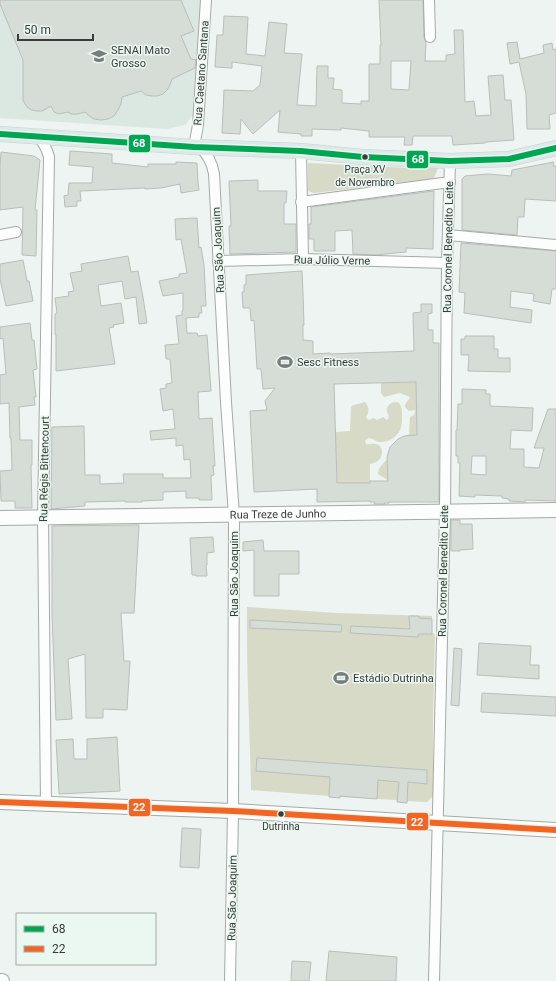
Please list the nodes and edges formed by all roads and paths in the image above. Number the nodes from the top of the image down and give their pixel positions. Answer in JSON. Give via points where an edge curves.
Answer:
{"nodes":[{"id":1,"x":206,"y":0,"type":"edge"},
{"id":2,"x":429,"y":0,"type":"edge"},
{"id":3,"x":430,"y":37,"type":"dead end"},
{"id":4,"x":0,"y":134,"type":"edge"},
{"id":5,"x":38,"y":137,"type":"junction"},
{"id":6,"x":197,"y":147,"type":"junction"},
{"id":7,"x":556,"y":148,"type":"edge"},
{"id":8,"x":301,"y":152,"type":"junction"},
{"id":9,"x":450,"y":161,"type":"junction"},
{"id":10,"x":450,"y":182,"type":"junction"},
{"id":11,"x":302,"y":202,"type":"junction"},
{"id":12,"x":16,"y":232,"type":"dead end"},
{"id":13,"x":0,"y":235,"type":"edge"},
{"id":14,"x":448,"y":235,"type":"junction"},
{"id":15,"x":556,"y":245,"type":"edge"},
{"id":16,"x":303,"y":259,"type":"junction"},
{"id":17,"x":218,"y":261,"type":"junction"},
{"id":18,"x":447,"y":263,"type":"junction"},
{"id":19,"x":556,"y":510,"type":"edge"},
{"id":20,"x":445,"y":511,"type":"junction"},
{"id":21,"x":234,"y":515,"type":"junction"},
{"id":22,"x":43,"y":517,"type":"junction"},
{"id":23,"x":0,"y":518,"type":"edge"},
{"id":24,"x":0,"y":802,"type":"edge"},
{"id":25,"x":46,"y":804,"type":"junction"},
{"id":26,"x":233,"y":811,"type":"junction"},
{"id":27,"x":438,"y":823,"type":"junction"},
{"id":28,"x":556,"y":830,"type":"edge"},
{"id":29,"x":230,"y":981,"type":"edge"},
{"id":30,"x":434,"y":981,"type":"edge"}],
"edges":[{"from":1,"to":6,"type":"street","name":"Rua Caetano Santana"},
{"from":2,"to":3,"type":"street"},
{"from":4,"to":5,"type":"main road"},
{"from":5,"to":6,"type":"main road"},
{"from":5,"to":22,"type":"street","name":"Rua Régis Bittencourt","via":[[47,149],[49,157]]},
{"from":6,"to":8,"type":"main road"},
{"from":6,"to":17,"type":"street","name":"Rua São Joaquim","via":[[209,158],[214,174]]},
{"from":7,"to":9,"type":"main road","via":[[509,159]]},
{"from":8,"to":9,"type":"main road"},
{"from":8,"to":11,"type":"street"},
{"from":9,"to":10,"type":"street","name":"Rua Coronel Benedito Leite"},
{"from":10,"to":11,"type":"street"},
{"from":10,"to":14,"type":"street","name":"Rua Coronel Benedito Leite"},
{"from":11,"to":16,"type":"street"},
{"from":12,"to":13,"type":"street"},
{"from":14,"to":15,"type":"street"},
{"from":14,"to":18,"type":"street","name":"Rua Coronel Benedito Leite"},
{"from":16,"to":17,"type":"street","name":"Rua Júlio Verne"},
{"from":16,"to":18,"type":"street","name":"Rua Júlio Verne"},
{"from":17,"to":21,"type":"street","name":"Rua São Joaquim"},
{"from":18,"to":20,"type":"street","name":"Rua Coronel Benedito Leite"},
{"from":19,"to":20,"type":"street","name":"Rua Treze de Junho"},
{"from":20,"to":21,"type":"street","name":"Rua Treze de Junho"},
{"from":20,"to":27,"type":"street","name":"Rua Coronel Benedito Leite"},
{"from":21,"to":22,"type":"street","name":"Rua Treze de Junho"},
{"from":21,"to":26,"type":"street","name":"Rua São Joaquim"},
{"from":22,"to":23,"type":"street","name":"Rua Treze de Junho"},
{"from":22,"to":25,"type":"street","name":"Rua Régis Bittencourt"},
{"from":24,"to":25,"type":"street"},
{"from":25,"to":26,"type":"street"},
{"from":26,"to":27,"type":"street"},
{"from":26,"to":29,"type":"street","name":"Rua São Joaquim"},
{"from":27,"to":28,"type":"street"},
{"from":27,"to":30,"type":"street","name":"Rua Coronel Benedito Leite"}]}
